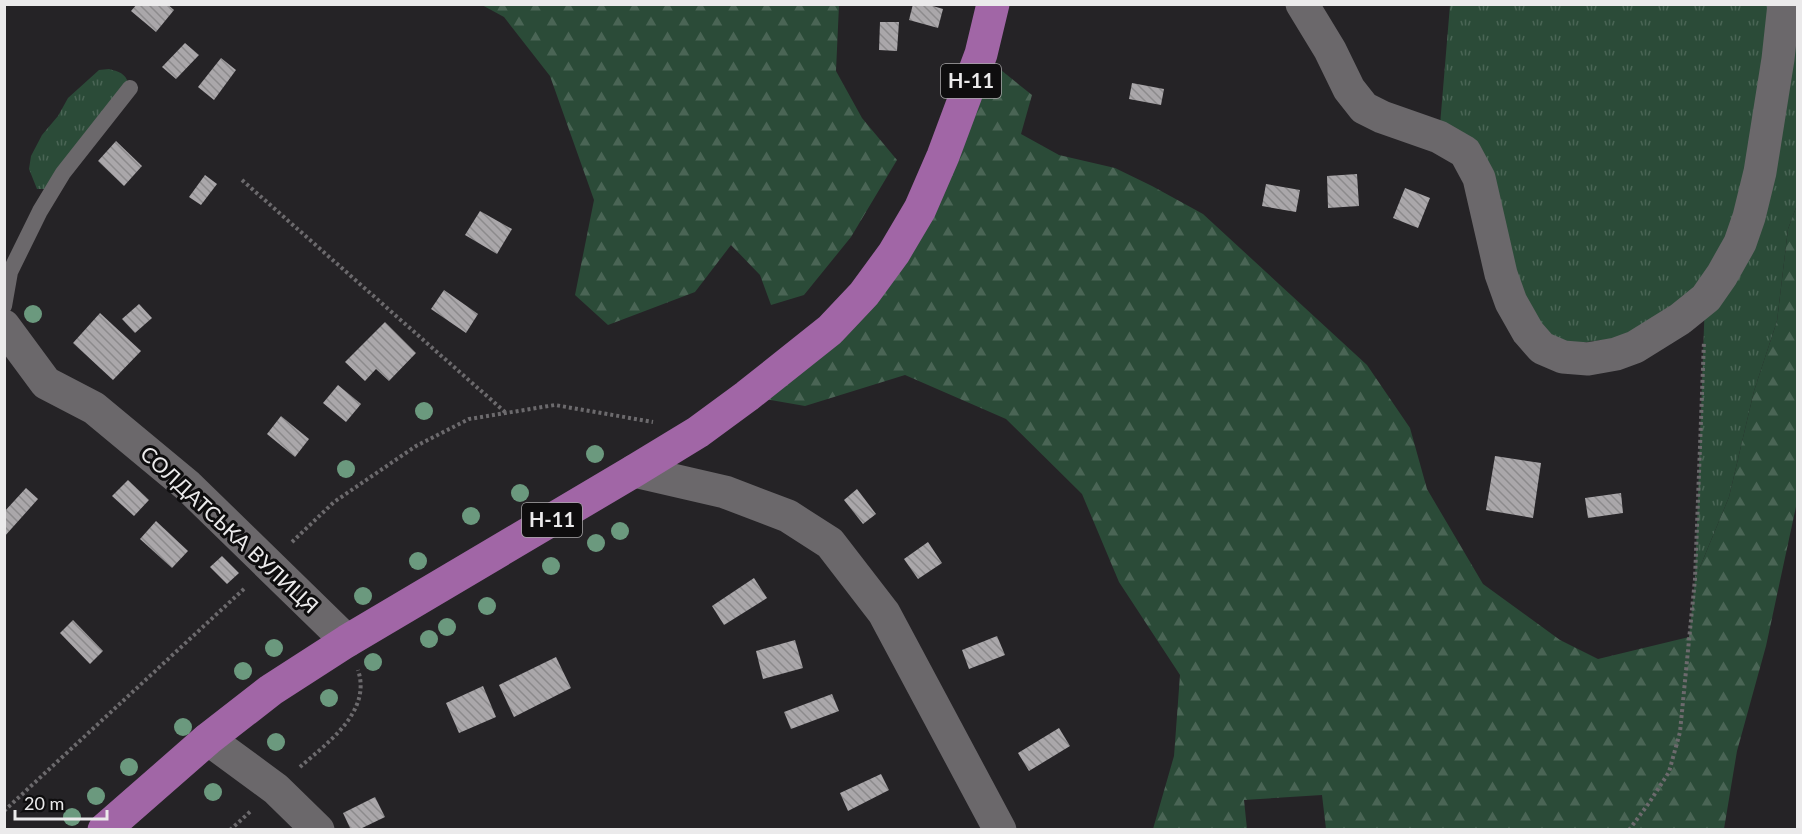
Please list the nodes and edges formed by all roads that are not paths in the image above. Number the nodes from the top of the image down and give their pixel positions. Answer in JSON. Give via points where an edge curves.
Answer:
{"nodes":[{"id":1,"x":993,"y":4,"type":"edge"},
{"id":2,"x":1302,"y":4,"type":"edge"},
{"id":3,"x":1784,"y":4,"type":"edge"},
{"id":4,"x":130,"y":88,"type":"dead end"},
{"id":5,"x":5,"y":319,"type":"edge"},
{"id":6,"x":634,"y":471,"type":"junction"},
{"id":7,"x":347,"y":641,"type":"junction"},
{"id":8,"x":208,"y":739,"type":"junction"},
{"id":9,"x":105,"y":830,"type":"edge"},
{"id":10,"x":318,"y":830,"type":"edge"},
{"id":11,"x":1000,"y":830,"type":"edge"}],
"edges":[{"from":1,"to":6,"type":"main road","number":"Н-11","via":[[981,54],[920,209],[864,294],[830,330],[747,396]]},
{"from":2,"to":3,"type":"street","via":[[1349,89],[1364,108],[1439,137],[1465,152],[1479,178],[1501,274],[1528,332],[1542,348],[1563,357],[1588,359],[1635,347],[1680,319],[1706,298],[1740,243],[1760,172]]},
{"from":4,"to":5,"type":"lane","via":[[63,173],[40,211],[10,272]]},
{"from":5,"to":7,"type":"street","name":"СОЛДАТСЬКА ВУЛИЦЯ","via":[[46,382],[94,408],[188,486]]},
{"from":6,"to":7,"type":"main road","number":"Н-11"},
{"from":6,"to":11,"type":"street","via":[[725,492],[788,516],[830,543],[884,613]]},
{"from":7,"to":8,"type":"main road","number":"Н-11","via":[[272,690]]},
{"from":8,"to":9,"type":"main road","number":"Н-11"},
{"from":8,"to":10,"type":"street","via":[[276,789]]}]}
